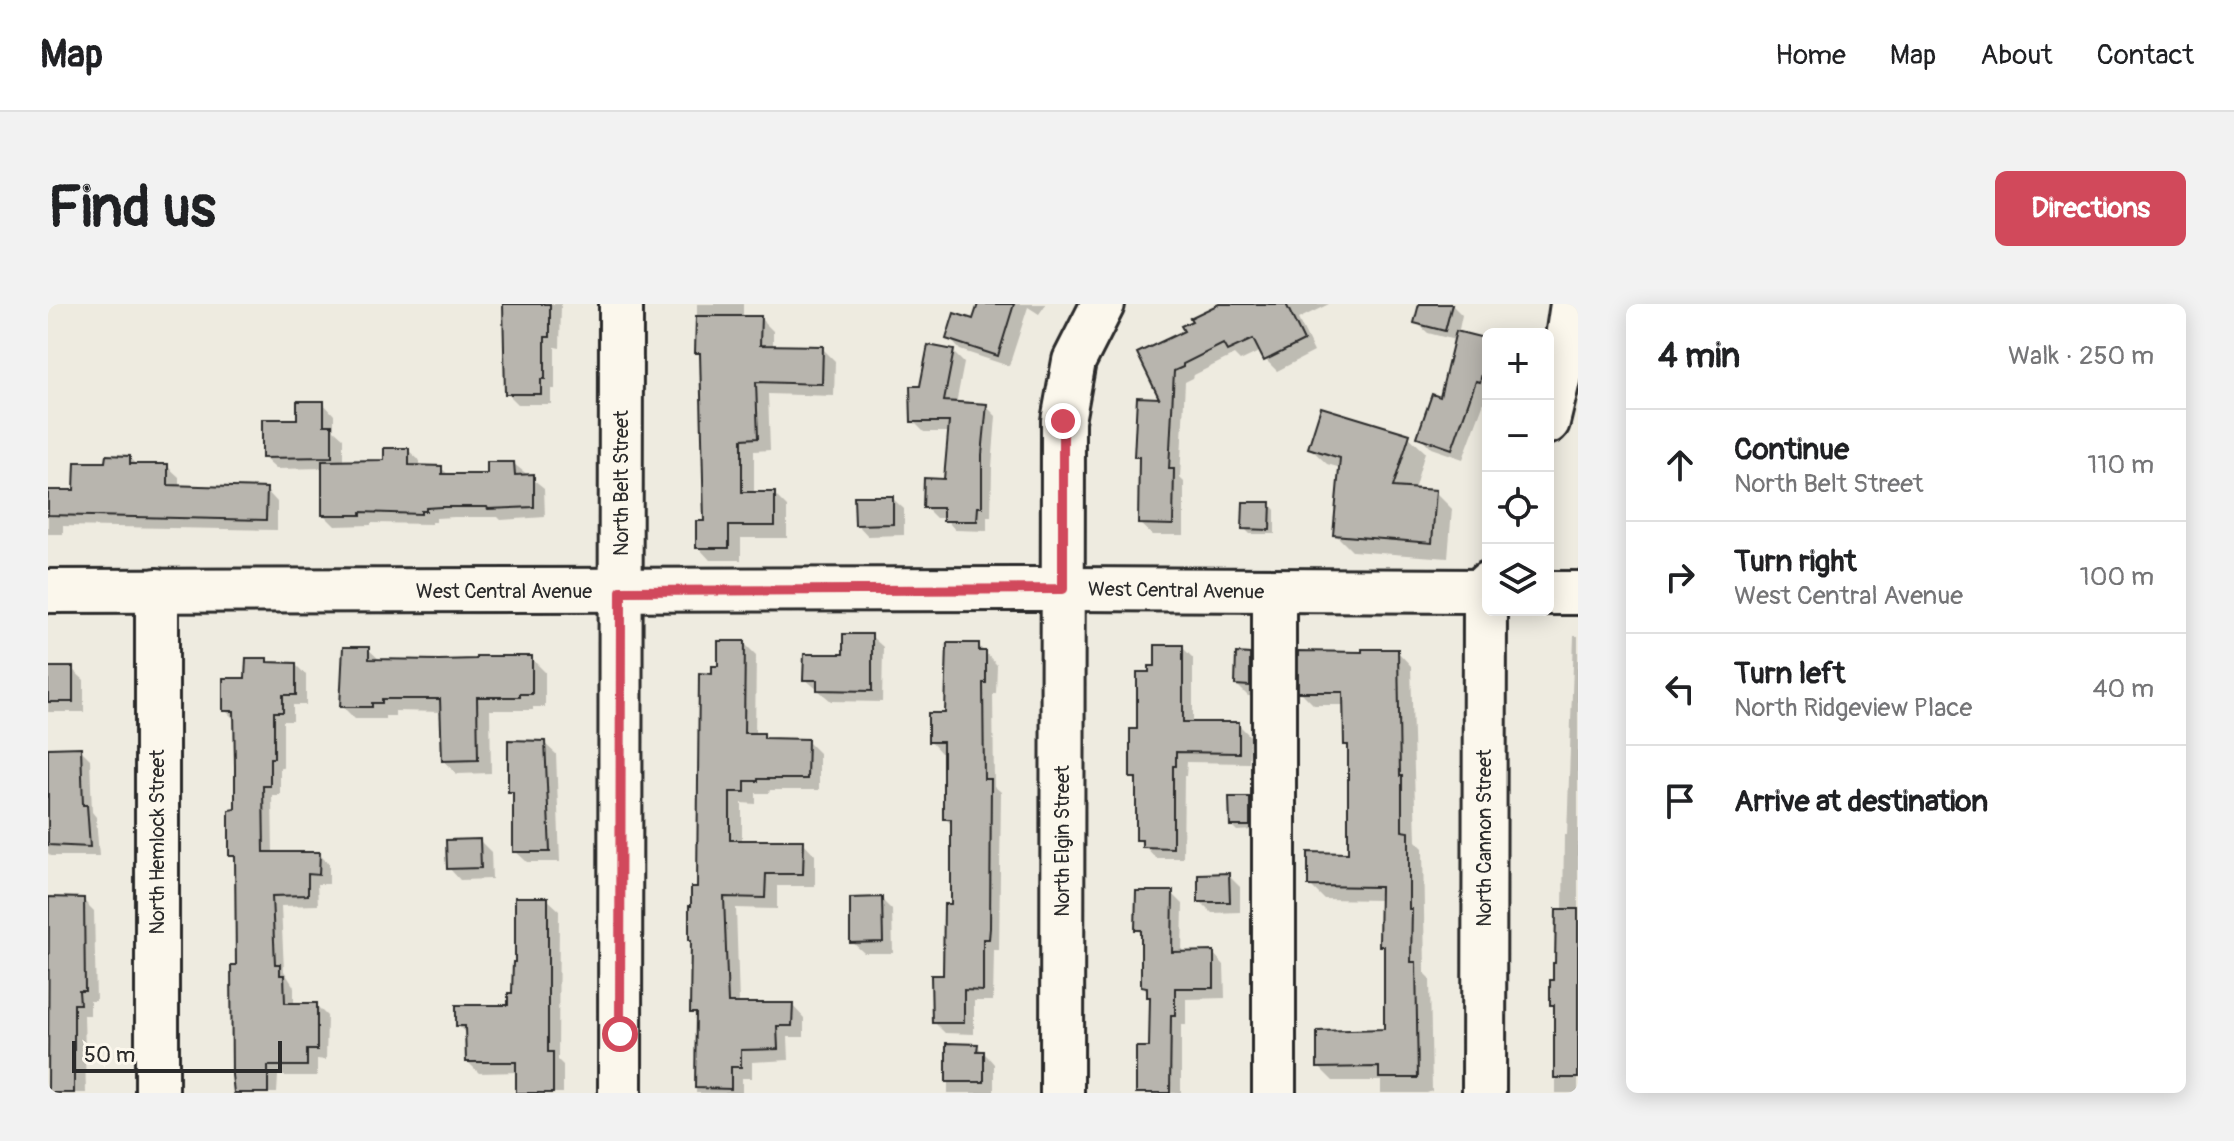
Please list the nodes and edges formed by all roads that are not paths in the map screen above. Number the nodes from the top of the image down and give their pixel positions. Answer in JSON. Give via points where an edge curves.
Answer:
{"nodes":[{"id":1,"x":621,"y":304,"type":"edge"},
{"id":2,"x":1103,"y":304,"type":"edge"},
{"id":3,"x":1572,"y":304,"type":"edge"},
{"id":4,"x":1553,"y":400,"type":"edge"},
{"id":5,"x":1063,"y":589,"type":"junction"},
{"id":6,"x":1482,"y":589,"type":"edge"},
{"id":7,"x":157,"y":590,"type":"junction"},
{"id":8,"x":48,"y":591,"type":"edge"},
{"id":9,"x":621,"y":591,"type":"junction"},
{"id":10,"x":1274,"y":591,"type":"junction"},
{"id":11,"x":1554,"y":593,"type":"edge"},
{"id":12,"x":1578,"y":593,"type":"edge"},
{"id":13,"x":1487,"y":616,"type":"edge"},
{"id":14,"x":157,"y":1093,"type":"edge"},
{"id":15,"x":620,"y":1093,"type":"edge"},
{"id":16,"x":1062,"y":1093,"type":"edge"},
{"id":17,"x":1274,"y":1093,"type":"edge"},
{"id":18,"x":1484,"y":1093,"type":"edge"}],
"edges":[{"from":1,"to":9,"type":"street","name":"North Belt Street"},
{"from":2,"to":5,"type":"street","name":"North Elgin Street","via":[[1074,361],[1063,421]]},
{"from":3,"to":4,"type":"street"},
{"from":5,"to":9,"type":"street","name":"West Central Avenue"},
{"from":5,"to":10,"type":"street","name":"West Central Avenue"},
{"from":5,"to":16,"type":"street","name":"North Elgin Street"},
{"from":6,"to":10,"type":"street","name":"West Central Avenue"},
{"from":7,"to":8,"type":"street","name":"West Central Avenue"},
{"from":7,"to":9,"type":"street","name":"West Central Avenue"},
{"from":7,"to":14,"type":"street","name":"North Hemlock Street"},
{"from":9,"to":15,"type":"street","name":"North Belt Street"},
{"from":10,"to":17,"type":"street"},
{"from":11,"to":12,"type":"street"},
{"from":13,"to":18,"type":"street","name":"North Cannon Street"}]}
